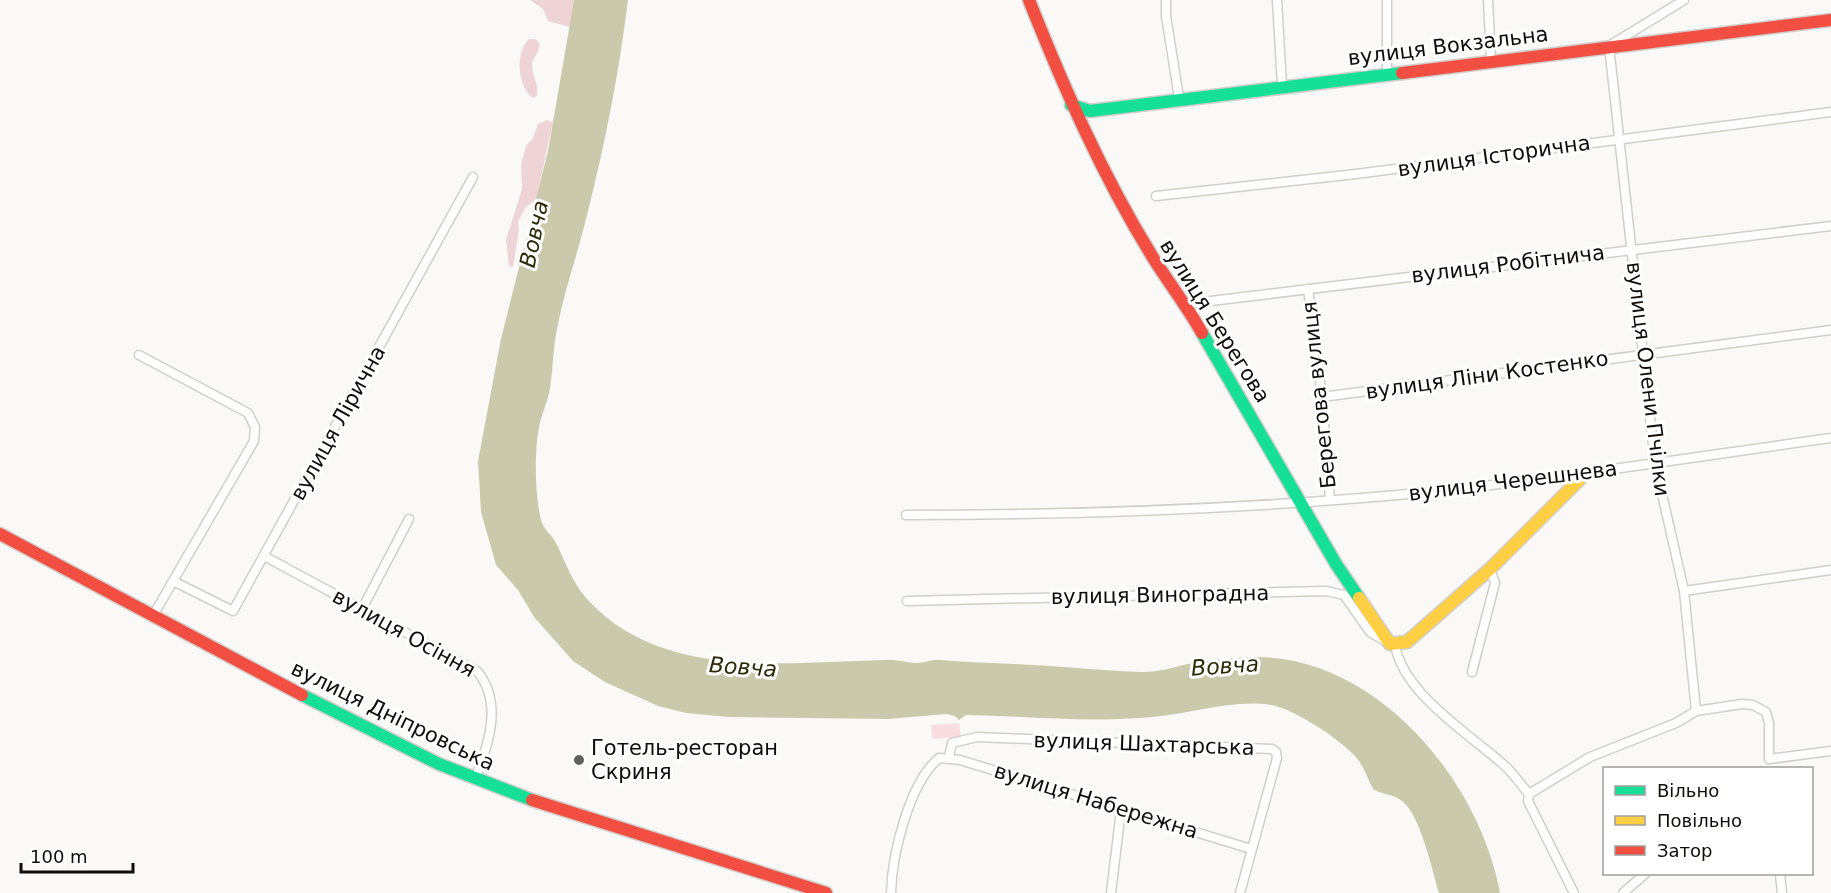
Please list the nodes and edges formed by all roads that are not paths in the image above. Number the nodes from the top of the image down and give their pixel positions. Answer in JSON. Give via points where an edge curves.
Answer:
{"nodes":[{"id":1,"x":1029,"y":0,"type":"edge"},
{"id":2,"x":1166,"y":0,"type":"edge"},
{"id":3,"x":1277,"y":0,"type":"edge"},
{"id":4,"x":1387,"y":0,"type":"edge"},
{"id":5,"x":1488,"y":0,"type":"edge"},
{"id":6,"x":1684,"y":0,"type":"edge"},
{"id":7,"x":1831,"y":20,"type":"edge"},
{"id":8,"x":1609,"y":46,"type":"junction"},
{"id":9,"x":1491,"y":60,"type":"junction"},
{"id":10,"x":1387,"y":72,"type":"junction"},
{"id":11,"x":1282,"y":86,"type":"junction"},
{"id":12,"x":1179,"y":98,"type":"junction"},
{"id":13,"x":1071,"y":105,"type":"junction"},
{"id":14,"x":1831,"y":112,"type":"edge"},
{"id":15,"x":1619,"y":139,"type":"junction"},
{"id":16,"x":473,"y":177,"type":"dead end"},
{"id":17,"x":1156,"y":196,"type":"dead end"},
{"id":18,"x":1831,"y":226,"type":"edge"},
{"id":19,"x":1632,"y":248,"type":"junction"},
{"id":20,"x":1308,"y":289,"type":"junction"},
{"id":21,"x":1186,"y":304,"type":"junction"},
{"id":22,"x":1831,"y":330,"type":"edge"},
{"id":23,"x":139,"y":355,"type":"dead end"},
{"id":24,"x":1642,"y":355,"type":"junction"},
{"id":25,"x":1322,"y":397,"type":"junction"},
{"id":26,"x":1831,"y":438,"type":"edge"},
{"id":27,"x":1655,"y":463,"type":"junction"},
{"id":28,"x":1586,"y":473,"type":"junction"},
{"id":29,"x":1330,"y":500,"type":"junction"},
{"id":30,"x":1302,"y":501,"type":"junction"},
{"id":31,"x":906,"y":515,"type":"dead end"},
{"id":32,"x":409,"y":519,"type":"dead end"},
{"id":33,"x":0,"y":534,"type":"edge"},
{"id":34,"x":264,"y":556,"type":"junction"},
{"id":35,"x":1490,"y":569,"type":"junction"},
{"id":36,"x":1831,"y":570,"type":"edge"},
{"id":37,"x":175,"y":582,"type":"junction"},
{"id":38,"x":1683,"y":591,"type":"junction"},
{"id":39,"x":907,"y":601,"type":"dead end"},
{"id":40,"x":362,"y":609,"type":"junction"},
{"id":41,"x":154,"y":614,"type":"junction"},
{"id":42,"x":1392,"y":645,"type":"junction"},
{"id":43,"x":1472,"y":672,"type":"dead end"},
{"id":44,"x":1696,"y":711,"type":"junction"},
{"id":45,"x":1831,"y":751,"type":"edge"},
{"id":46,"x":944,"y":758,"type":"junction"},
{"id":47,"x":1768,"y":764,"type":"edge"},
{"id":48,"x":476,"y":778,"type":"junction"},
{"id":49,"x":1529,"y":794,"type":"junction"},
{"id":50,"x":1121,"y":810,"type":"junction"},
{"id":51,"x":1251,"y":849,"type":"junction"},
{"id":52,"x":1643,"y":875,"type":"edge"},
{"id":53,"x":1780,"y":875,"type":"edge"},
{"id":54,"x":826,"y":893,"type":"edge"},
{"id":55,"x":891,"y":893,"type":"edge"},
{"id":56,"x":1111,"y":893,"type":"edge"},
{"id":57,"x":1240,"y":893,"type":"edge"},
{"id":58,"x":1574,"y":893,"type":"edge"},
{"id":59,"x":1623,"y":893,"type":"edge"},
{"id":60,"x":1782,"y":893,"type":"edge"}],
"edges":[{"from":1,"to":13,"type":"main road","name":"вулиця Берегова"},
{"from":2,"to":12,"type":"street"},
{"from":3,"to":11,"type":"street"},
{"from":4,"to":10,"type":"street"},
{"from":5,"to":9,"type":"street"},
{"from":6,"to":8,"type":"street"},
{"from":7,"to":8,"type":"main road","name":"вулиця Вокзальна"},
{"from":8,"to":9,"type":"main road","name":"вулиця Вокзальна"},
{"from":8,"to":15,"type":"street","name":"вулиця Олени Пчілки"},
{"from":9,"to":10,"type":"main road","name":"вулиця Вокзальна"},
{"from":10,"to":11,"type":"main road","name":"вулиця Вокзальна"},
{"from":11,"to":12,"type":"main road","name":"вулиця Вокзальна"},
{"from":12,"to":13,"type":"main road","name":"вулиця Вокзальна","via":[[1090,111]]},
{"from":13,"to":21,"type":"main road","name":"вулиця Берегова","via":[[1152,256]]},
{"from":14,"to":15,"type":"street","name":"вулиця Історична"},
{"from":15,"to":17,"type":"street","name":"вулиця Історична"},
{"from":15,"to":19,"type":"street","name":"вулиця Олени Пчілки"},
{"from":16,"to":34,"type":"street","name":"вулиця Лірична"},
{"from":18,"to":19,"type":"street","name":"вулиця Робітнича"},
{"from":19,"to":20,"type":"street","name":"вулиця Робітнича"},
{"from":19,"to":24,"type":"street","name":"вулиця Олени Пчілки"},
{"from":20,"to":21,"type":"street","name":"вулиця Робітнича"},
{"from":20,"to":25,"type":"street","name":"Берегова вулиця"},
{"from":21,"to":30,"type":"main road","name":"вулиця Берегова"},
{"from":22,"to":24,"type":"street","name":"вулиця Ліни Костенко"},
{"from":23,"to":37,"type":"street","via":[[248,412],[255,427],[254,441]]},
{"from":24,"to":25,"type":"street","name":"вулиця Ліни Костенко"},
{"from":24,"to":27,"type":"street","name":"вулиця Олени Пчілки"},
{"from":25,"to":29,"type":"street","name":"Берегова вулиця"},
{"from":26,"to":27,"type":"street","name":"вулиця Черешнева"},
{"from":27,"to":28,"type":"street","name":"вулиця Черешнева"},
{"from":27,"to":38,"type":"street","name":"вулиця Олени Пчілки"},
{"from":28,"to":29,"type":"street","name":"вулиця Черешнева"},
{"from":28,"to":35,"type":"main road"},
{"from":29,"to":30,"type":"street","name":"вулиця Черешнева"},
{"from":30,"to":31,"type":"street","via":[[1174,510]]},
{"from":30,"to":42,"type":"main road","name":"вулиця Берегова","via":[[1336,564]]},
{"from":32,"to":40,"type":"street"},
{"from":33,"to":41,"type":"main road","name":"вулиця Дніпровська"},
{"from":34,"to":37,"type":"street","name":"вулиця Лірична","via":[[233,611]]},
{"from":34,"to":40,"type":"street","name":"вулиця Осіння"},
{"from":35,"to":42,"type":"main road","via":[[1407,642]]},
{"from":35,"to":43,"type":"street","via":[[1495,583]]},
{"from":36,"to":38,"type":"street"},
{"from":37,"to":41,"type":"street"},
{"from":38,"to":44,"type":"street","name":"вулиця Олени Пчілки"},
{"from":39,"to":42,"type":"street","name":"вулиця Виноградна","via":[[1326,591],[1344,596],[1370,632]]},
{"from":40,"to":48,"type":"street","name":"вулиця Осіння","via":[[464,662],[484,679],[489,694],[491,733]]},
{"from":41,"to":48,"type":"main road","name":"вулиця Дніпровська","via":[[403,747]]},
{"from":42,"to":49,"type":"street","name":"вулиця Берегова","via":[[1415,686],[1507,767]]},
{"from":44,"to":47,"type":"street","via":[[1742,704],[1766,712]]},
{"from":44,"to":49,"type":"street","via":[[1676,723],[1590,757]]},
{"from":45,"to":47,"type":"street"},
{"from":46,"to":50,"type":"street","name":"вулиця Набережна"},
{"from":46,"to":51,"type":"street","name":"вулиця Шахтарська","via":[[952,743],[977,738],[1272,749],[1277,758]]},
{"from":46,"to":55,"type":"street","via":[[925,772],[911,802]]},
{"from":48,"to":54,"type":"main road","name":"вулиця Дніпровська"},
{"from":49,"to":58,"type":"street","via":[[1528,801]]},
{"from":50,"to":51,"type":"street","name":"вулиця Набережна"},
{"from":50,"to":56,"type":"street"},
{"from":51,"to":57,"type":"street","name":"вулиця Шахтарська"},
{"from":52,"to":59,"type":"street"},
{"from":53,"to":60,"type":"street"}]}
